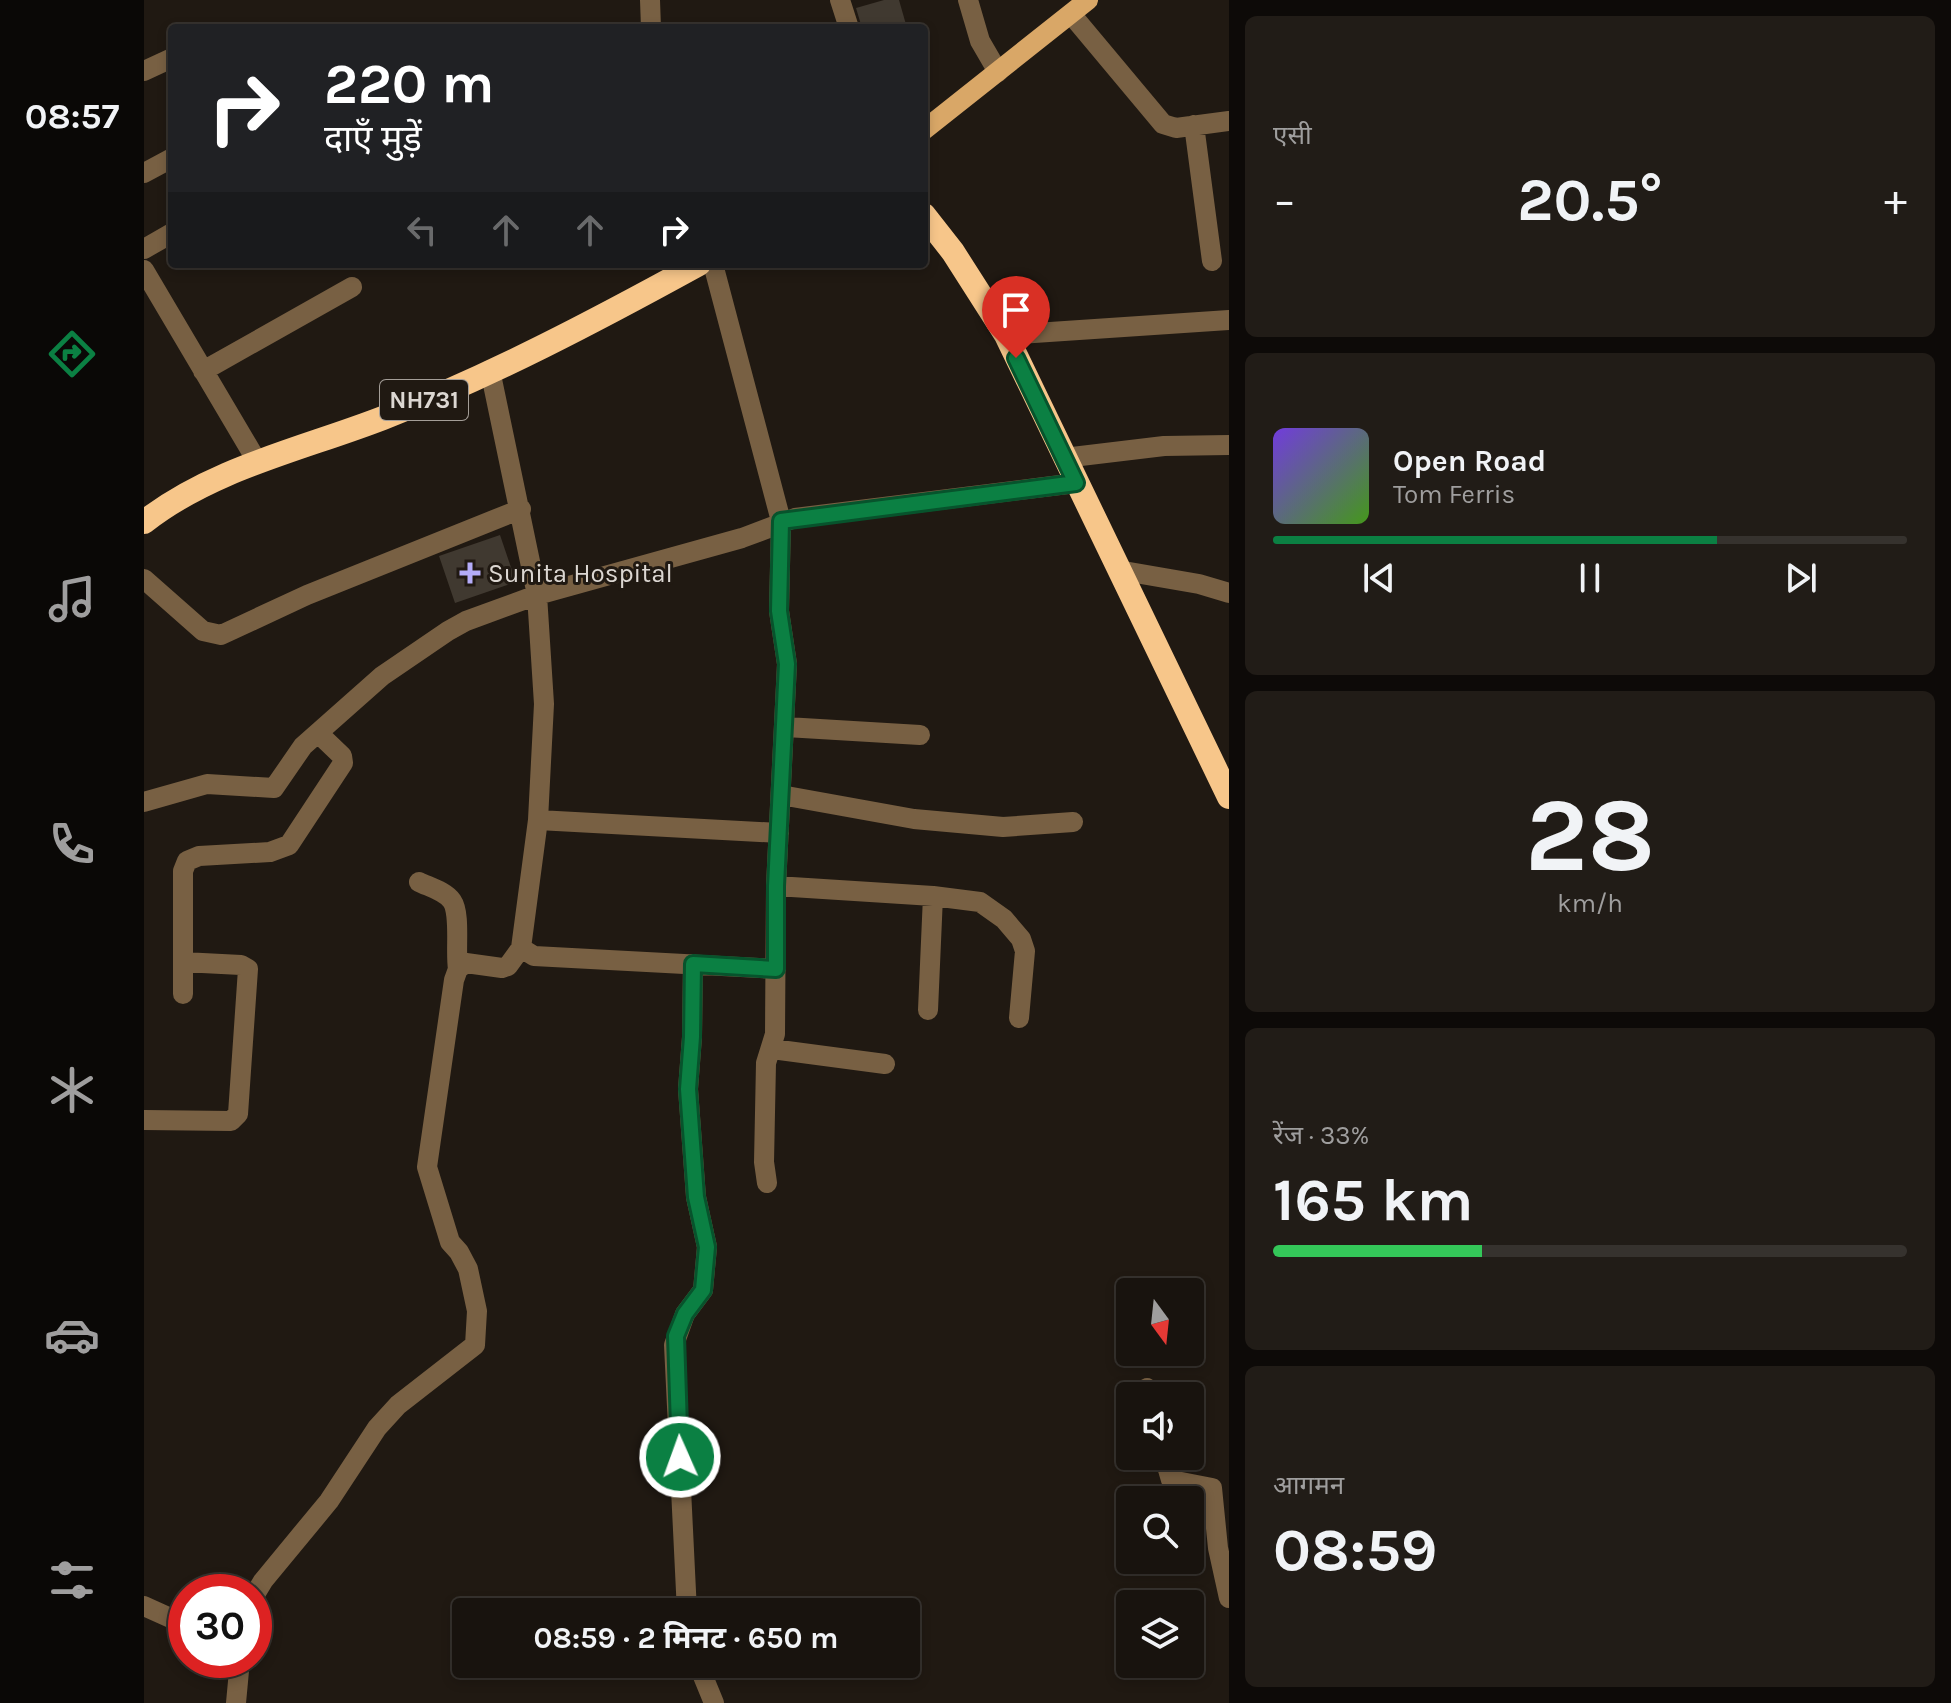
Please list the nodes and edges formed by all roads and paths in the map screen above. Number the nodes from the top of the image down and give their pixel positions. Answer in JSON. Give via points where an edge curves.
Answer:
{"nodes":[{"id":1,"x":650,"y":0,"type":"edge"},
{"id":2,"x":840,"y":0,"type":"edge"},
{"id":3,"x":968,"y":0,"type":"edge"},
{"id":4,"x":1088,"y":0,"type":"edge"},
{"id":5,"x":1071,"y":14,"type":"junction"},
{"id":6,"x":651,"y":24,"type":"edge"},
{"id":7,"x":848,"y":24,"type":"edge"},
{"id":8,"x":168,"y":60,"type":"edge"},
{"id":9,"x":144,"y":71,"type":"edge"},
{"id":10,"x":998,"y":72,"type":"junction"},
{"id":11,"x":1229,"y":121,"type":"edge"},
{"id":12,"x":1194,"y":125,"type":"junction"},
{"id":13,"x":928,"y":127,"type":"edge"},
{"id":14,"x":168,"y":160,"type":"edge"},
{"id":15,"x":144,"y":173,"type":"edge"},
{"id":16,"x":928,"y":220,"type":"edge"},
{"id":17,"x":168,"y":235,"type":"edge"},
{"id":18,"x":144,"y":249,"type":"edge"},
{"id":19,"x":1212,"y":261,"type":"dead end"},
{"id":20,"x":691,"y":268,"type":"edge"},
{"id":21,"x":714,"y":268,"type":"edge"},
{"id":22,"x":144,"y":270,"type":"edge"},
{"id":23,"x":352,"y":287,"type":"dead end"},
{"id":24,"x":1229,"y":320,"type":"edge"},
{"id":25,"x":1006,"y":335,"type":"junction"},
{"id":26,"x":490,"y":370,"type":"junction"},
{"id":27,"x":203,"y":371,"type":"junction"},
{"id":28,"x":1229,"y":445,"type":"edge"},
{"id":29,"x":1064,"y":458,"type":"junction"},
{"id":30,"x":258,"y":463,"type":"junction"},
{"id":31,"x":1076,"y":483,"type":"junction"},
{"id":32,"x":521,"y":509,"type":"junction"},
{"id":33,"x":148,"y":513,"type":"edge"},
{"id":34,"x":781,"y":521,"type":"junction"},
{"id":35,"x":1118,"y":570,"type":"junction"},
{"id":36,"x":144,"y":579,"type":"edge"},
{"id":37,"x":1229,"y":593,"type":"edge"},
{"id":38,"x":537,"y":595,"type":"junction"},
{"id":39,"x":786,"y":727,"type":"junction"},
{"id":40,"x":318,"y":733,"type":"junction"},
{"id":41,"x":920,"y":735,"type":"dead end"},
{"id":42,"x":781,"y":795,"type":"junction"},
{"id":43,"x":1229,"y":797,"type":"edge"},
{"id":44,"x":144,"y":802,"type":"edge"},
{"id":45,"x":538,"y":820,"type":"junction"},
{"id":46,"x":1073,"y":822,"type":"dead end"},
{"id":47,"x":779,"y":833,"type":"junction"},
{"id":48,"x":419,"y":882,"type":"dead end"},
{"id":49,"x":776,"y":886,"type":"junction"},
{"id":50,"x":933,"y":896,"type":"junction"},
{"id":51,"x":521,"y":948,"type":"junction"},
{"id":52,"x":183,"y":962,"type":"junction"},
{"id":53,"x":693,"y":964,"type":"junction"},
{"id":54,"x":458,"y":969,"type":"junction"},
{"id":55,"x":776,"y":969,"type":"junction"},
{"id":56,"x":183,"y":994,"type":"dead end"},
{"id":57,"x":928,"y":1010,"type":"dead end"},
{"id":58,"x":1019,"y":1018,"type":"dead end"},
{"id":59,"x":772,"y":1049,"type":"junction"},
{"id":60,"x":885,"y":1064,"type":"dead end"},
{"id":61,"x":144,"y":1120,"type":"edge"},
{"id":62,"x":767,"y":1183,"type":"dead end"},
{"id":63,"x":1168,"y":1470,"type":"edge"},
{"id":64,"x":1221,"y":1487,"type":"edge"},
{"id":65,"x":271,"y":1574,"type":"edge"},
{"id":66,"x":686,"y":1598,"type":"edge"},
{"id":67,"x":1229,"y":1598,"type":"edge"},
{"id":68,"x":144,"y":1606,"type":"edge"},
{"id":69,"x":168,"y":1617,"type":"edge"},
{"id":70,"x":238,"y":1678,"type":"edge"},
{"id":71,"x":704,"y":1678,"type":"edge"},
{"id":72,"x":236,"y":1703,"type":"edge"},
{"id":73,"x":714,"y":1703,"type":"edge"}],
"edges":[{"from":1,"to":6,"type":"street"},
{"from":2,"to":7,"type":"street"},
{"from":3,"to":10,"type":"street","via":[[980,41]]},
{"from":4,"to":5,"type":"main road"},
{"from":5,"to":10,"type":"main road"},
{"from":5,"to":12,"type":"street","via":[[1163,124]]},
{"from":8,"to":9,"type":"street"},
{"from":10,"to":13,"type":"main road"},
{"from":11,"to":12,"type":"street"},
{"from":12,"to":19,"type":"street"},
{"from":14,"to":15,"type":"street"},
{"from":16,"to":25,"type":"highway"},
{"from":17,"to":18,"type":"street"},
{"from":20,"to":26,"type":"highway","number":"NH731"},
{"from":21,"to":34,"type":"street"},
{"from":22,"to":27,"type":"street"},
{"from":23,"to":27,"type":"street"},
{"from":24,"to":25,"type":"street"},
{"from":25,"to":29,"type":"highway"},
{"from":26,"to":30,"type":"highway","number":"NH731","via":[[384,418]]},
{"from":26,"to":32,"type":"street"},
{"from":27,"to":30,"type":"street"},
{"from":28,"to":29,"type":"street","via":[[1164,446]]},
{"from":29,"to":31,"type":"highway"},
{"from":30,"to":33,"type":"highway","number":"NH731"},
{"from":31,"to":34,"type":"street"},
{"from":31,"to":35,"type":"highway"},
{"from":32,"to":36,"type":"street","via":[[221,635],[203,631]]},
{"from":32,"to":38,"type":"street"},
{"from":34,"to":38,"type":"street","via":[[742,538]]},
{"from":34,"to":39,"type":"street","via":[[779,611],[787,654]]},
{"from":35,"to":37,"type":"street"},
{"from":35,"to":43,"type":"highway"},
{"from":38,"to":40,"type":"street","via":[[448,631],[382,676]]},
{"from":38,"to":45,"type":"street","via":[[544,704]]},
{"from":39,"to":41,"type":"street"},
{"from":39,"to":42,"type":"street"},
{"from":40,"to":44,"type":"street","via":[[274,788],[207,784]]},
{"from":40,"to":52,"type":"street","via":[[343,763],[289,845],[187,861]]},
{"from":42,"to":46,"type":"street","via":[[914,819],[1003,827]]},
{"from":42,"to":47,"type":"street"},
{"from":45,"to":47,"type":"street"},
{"from":45,"to":51,"type":"street"},
{"from":47,"to":49,"type":"street"},
{"from":48,"to":54,"type":"street","via":[[453,901]]},
{"from":49,"to":50,"type":"street"},
{"from":49,"to":55,"type":"street"},
{"from":50,"to":57,"type":"street"},
{"from":50,"to":58,"type":"street","via":[[980,902],[1021,939],[1025,951]]},
{"from":51,"to":53,"type":"street","via":[[534,956]]},
{"from":51,"to":54,"type":"street","via":[[508,966],[466,963]]},
{"from":52,"to":56,"type":"street"},
{"from":52,"to":61,"type":"street","via":[[248,969],[238,1114],[231,1121]]},
{"from":53,"to":55,"type":"street"},
{"from":53,"to":66,"type":"street","via":[[688,1089],[696,1197],[707,1247],[703,1290],[685,1314],[674,1345]]},
{"from":54,"to":65,"type":"street","via":[[427,1167],[447,1235],[468,1269],[477,1311],[475,1345],[377,1428],[329,1501]]},
{"from":55,"to":59,"type":"street"},
{"from":59,"to":60,"type":"street"},
{"from":59,"to":62,"type":"street","via":[[766,1063]]},
{"from":63,"to":64,"type":"street","via":[[1171,1480]]},
{"from":64,"to":67,"type":"street","via":[[1218,1548]]},
{"from":68,"to":69,"type":"street"},
{"from":70,"to":72,"type":"street"},
{"from":71,"to":73,"type":"street"}]}
